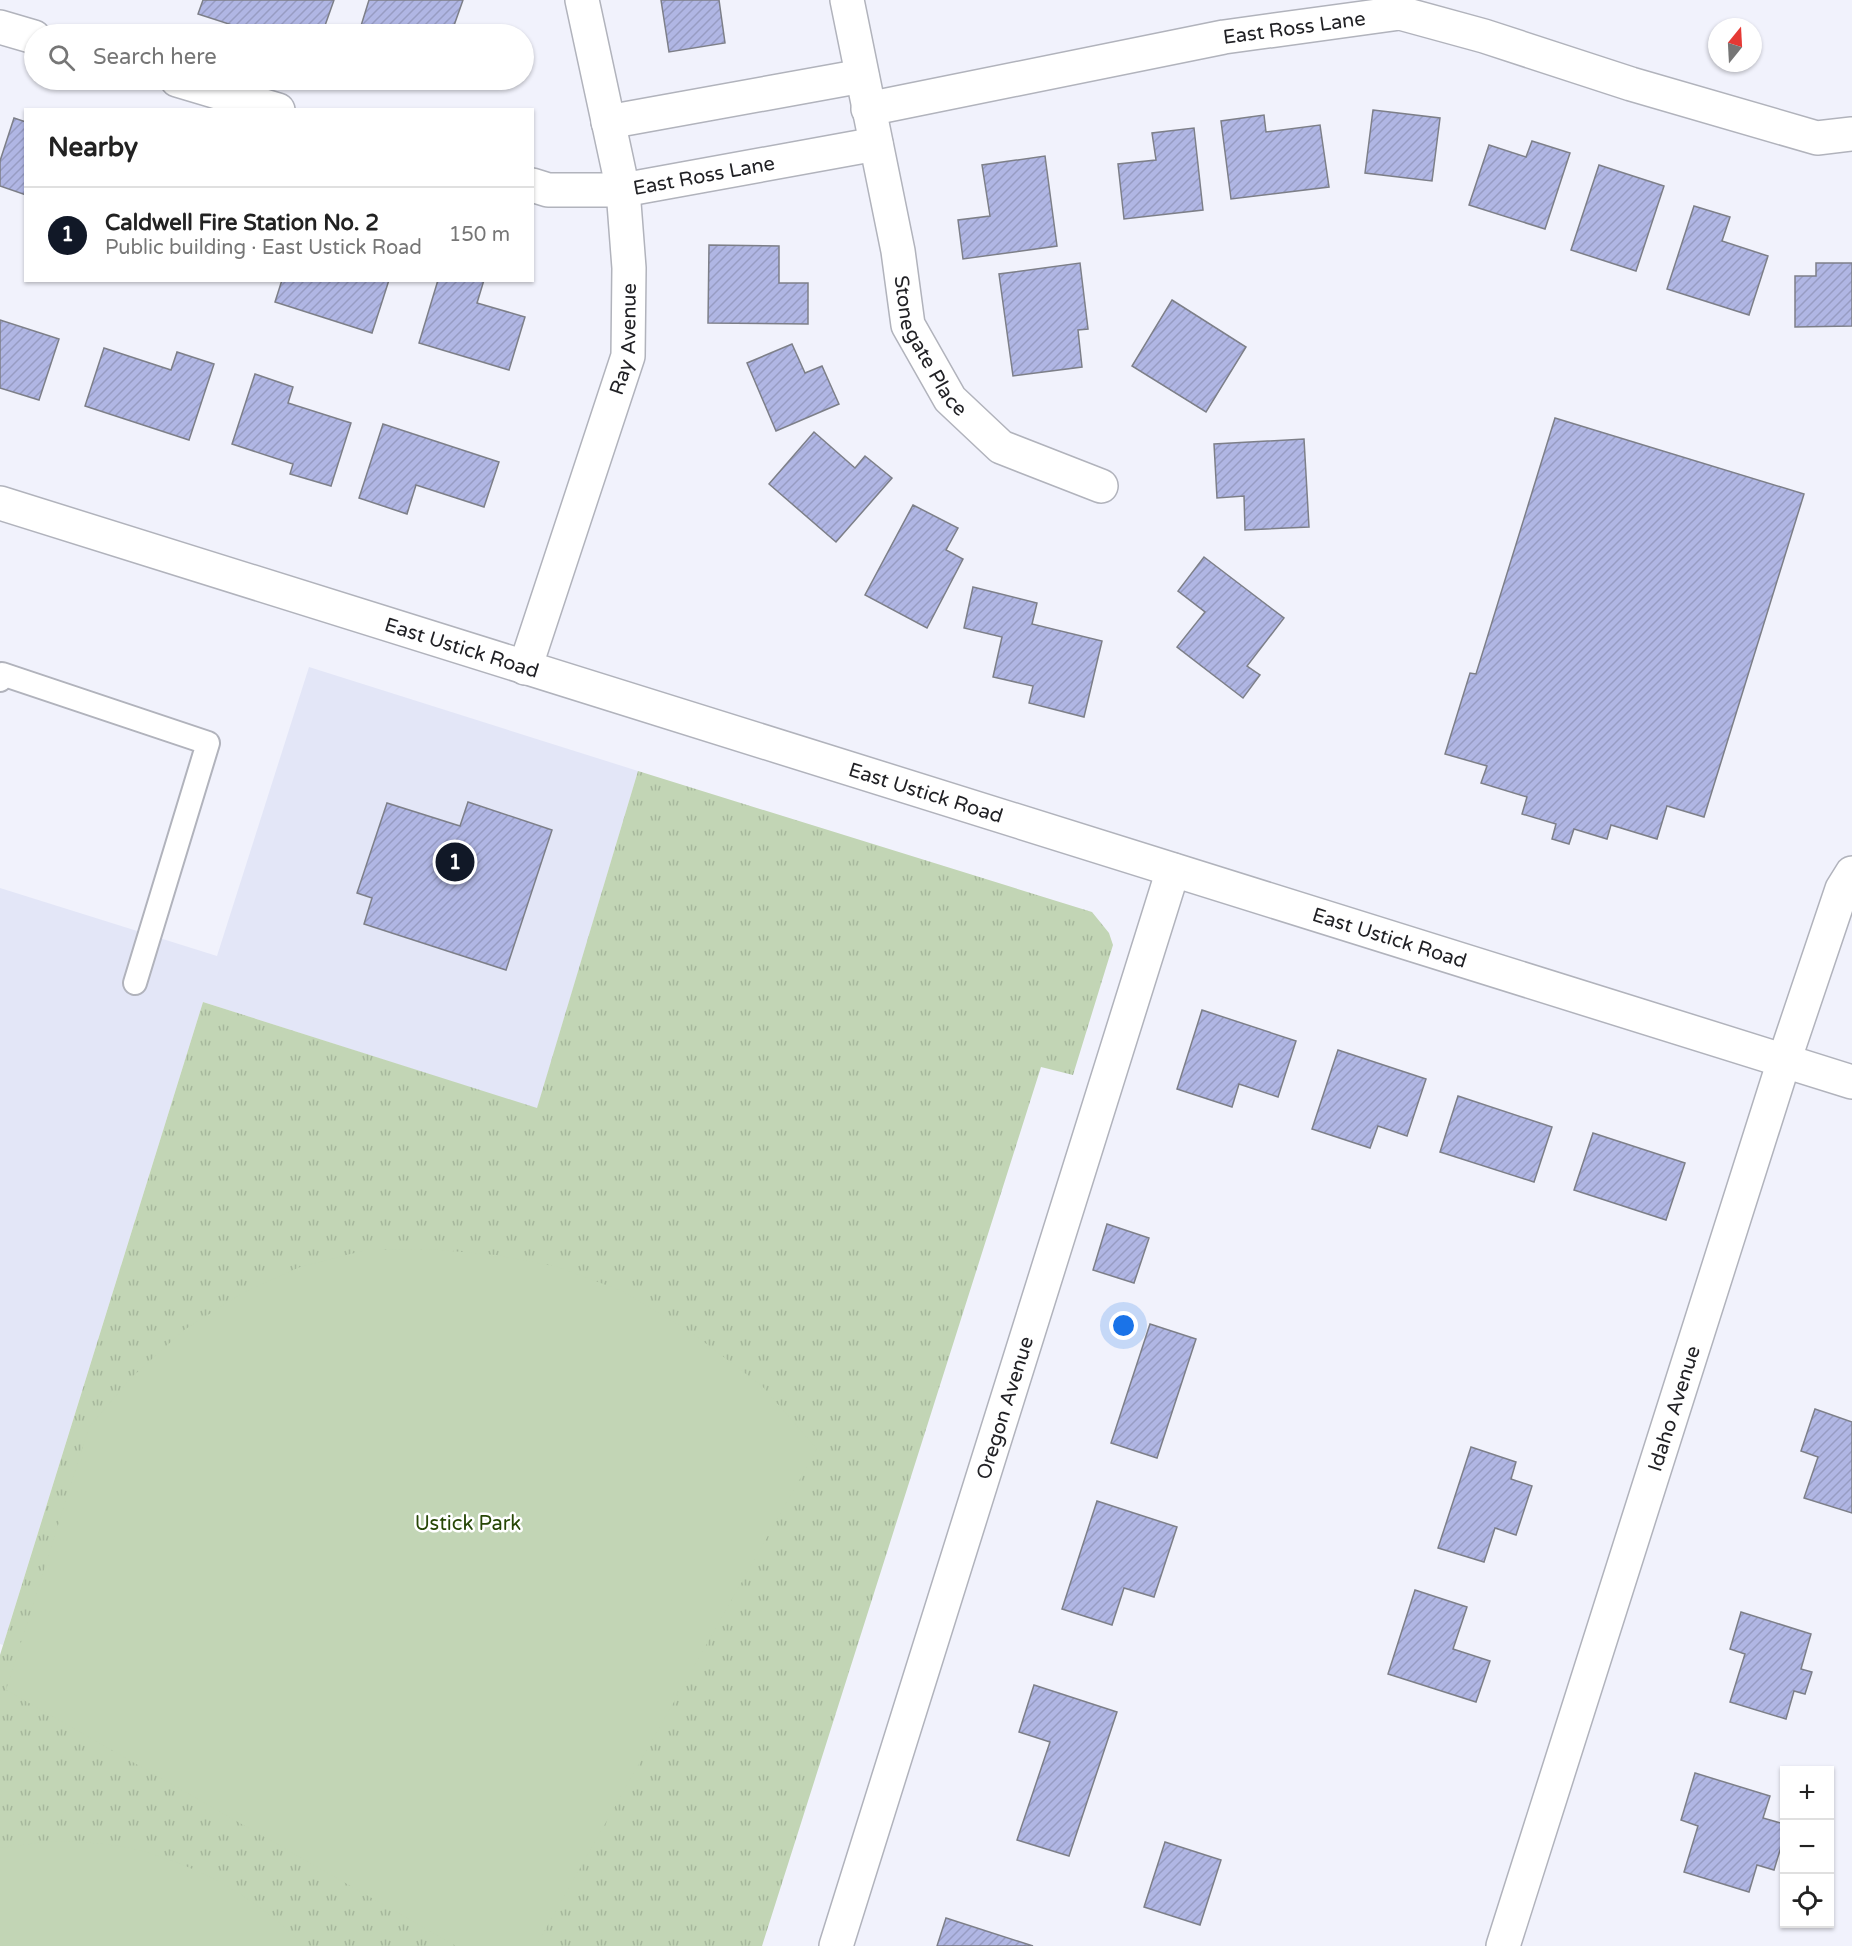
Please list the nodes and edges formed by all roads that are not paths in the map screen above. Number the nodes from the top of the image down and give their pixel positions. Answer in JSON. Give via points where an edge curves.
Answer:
{"nodes":[{"id":1,"x":582,"y":0,"type":"edge"},
{"id":2,"x":847,"y":0,"type":"edge"},
{"id":3,"x":0,"y":27,"type":"edge"},
{"id":4,"x":24,"y":34,"type":"edge"},
{"id":5,"x":862,"y":76,"type":"junction"},
{"id":6,"x":211,"y":90,"type":"edge"},
{"id":7,"x":271,"y":108,"type":"edge"},
{"id":8,"x":608,"y":122,"type":"junction"},
{"id":9,"x":872,"y":125,"type":"junction"},
{"id":10,"x":1852,"y":135,"type":"edge"},
{"id":11,"x":534,"y":186,"type":"edge"},
{"id":12,"x":622,"y":190,"type":"junction"},
{"id":13,"x":1101,"y":486,"type":"dead end"},
{"id":14,"x":0,"y":503,"type":"edge"},
{"id":15,"x":525,"y":668,"type":"junction"},
{"id":16,"x":0,"y":680,"type":"edge"},
{"id":17,"x":1173,"y":870,"type":"junction"},
{"id":18,"x":1852,"y":873,"type":"edge"},
{"id":19,"x":135,"y":983,"type":"dead end"},
{"id":20,"x":1784,"y":1061,"type":"junction"},
{"id":21,"x":1852,"y":1082,"type":"edge"},
{"id":22,"x":836,"y":1946,"type":"edge"},
{"id":23,"x":1503,"y":1946,"type":"edge"}],
"edges":[{"from":1,"to":8,"type":"street","name":"Ray Avenue"},
{"from":2,"to":5,"type":"street","name":"Stonegate Place"},
{"from":3,"to":4,"type":"street"},
{"from":5,"to":8,"type":"street"},
{"from":5,"to":9,"type":"street","name":"Stonegate Place"},
{"from":6,"to":7,"type":"street"},
{"from":8,"to":12,"type":"street","name":"Ray Avenue"},
{"from":9,"to":10,"type":"street","name":"East Ross Lane","via":[[1224,37],[1400,13],[1817,138]]},
{"from":9,"to":12,"type":"street","name":"East Ross Lane"},
{"from":9,"to":13,"type":"street","name":"Stonegate Place","via":[[909,325],[950,399],[1001,447]]},
{"from":11,"to":12,"type":"street","name":"East Ross Lane","via":[[548,190]]},
{"from":12,"to":15,"type":"street","name":"Ray Avenue","via":[[629,268],[628,356]]},
{"from":14,"to":15,"type":"street","name":"East Ustick Road"},
{"from":15,"to":17,"type":"street","name":"East Ustick Road"},
{"from":16,"to":19,"type":"lane","via":[[2,674],[208,743]]},
{"from":17,"to":20,"type":"street","name":"East Ustick Road"},
{"from":17,"to":22,"type":"street","name":"Oregon Avenue"},
{"from":18,"to":20,"type":"street","name":"Idaho Avenue","via":[[1842,889]]},
{"from":20,"to":21,"type":"street","name":"East Ustick Road"},
{"from":20,"to":23,"type":"street","name":"Idaho Avenue"}]}
